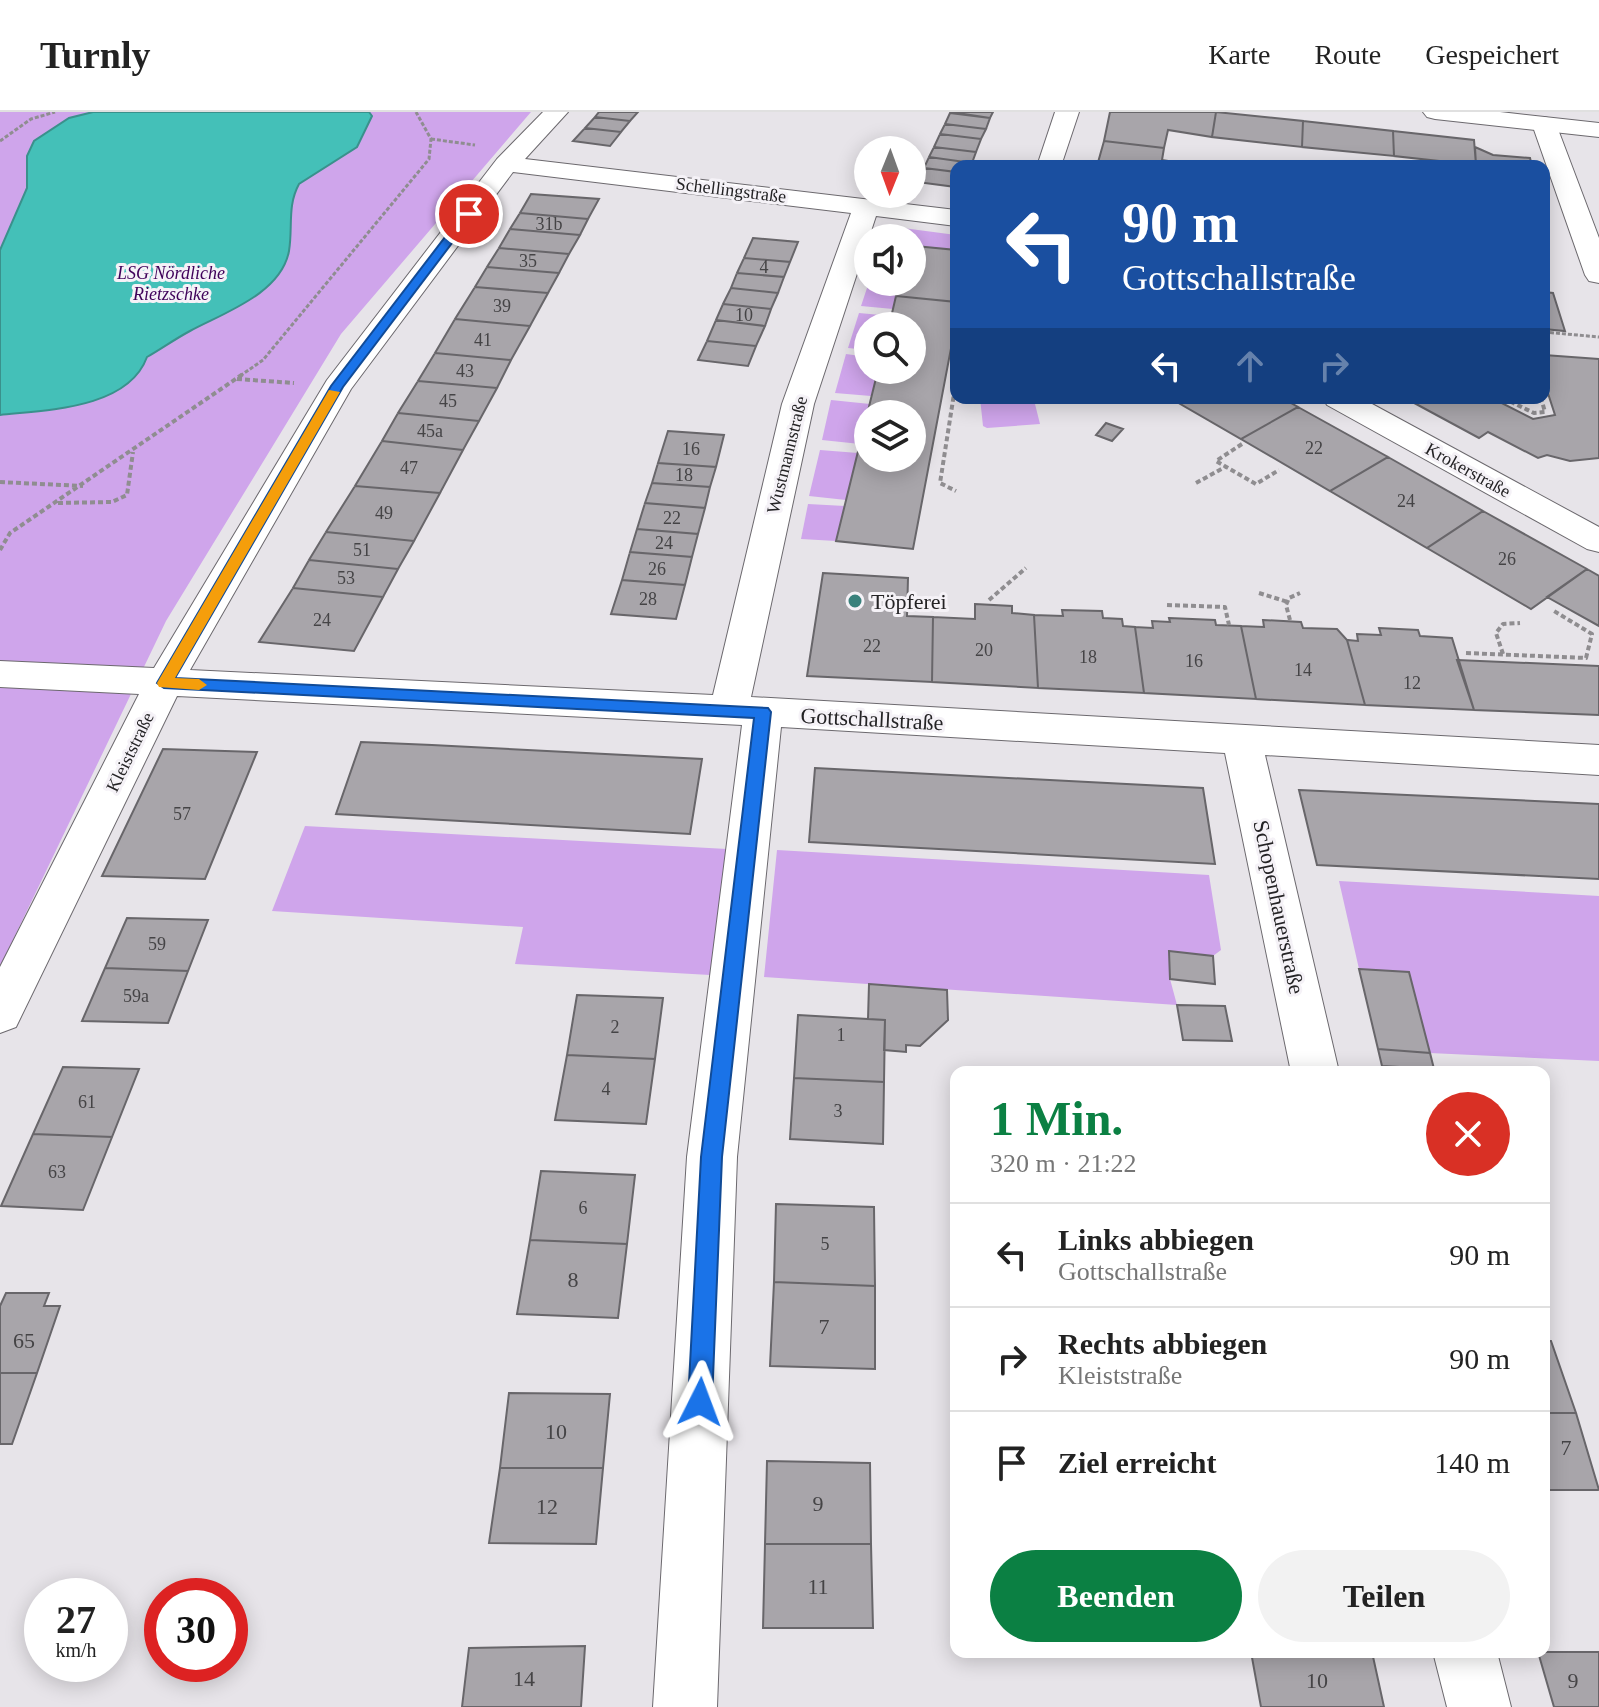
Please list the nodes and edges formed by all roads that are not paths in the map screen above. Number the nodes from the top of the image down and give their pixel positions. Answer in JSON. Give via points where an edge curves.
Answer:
{"nodes":[{"id":1,"x":556,"y":112,"type":"edge"},
{"id":2,"x":1067,"y":112,"type":"edge"},
{"id":3,"x":1435,"y":112,"type":"edge"},
{"id":4,"x":1544,"y":124,"type":"junction"},
{"id":5,"x":1599,"y":130,"type":"edge"},
{"id":6,"x":1051,"y":160,"type":"edge"},
{"id":7,"x":506,"y":164,"type":"junction"},
{"id":8,"x":854,"y":205,"type":"edge"},
{"id":9,"x":865,"y":208,"type":"edge"},
{"id":10,"x":881,"y":208,"type":"edge"},
{"id":11,"x":950,"y":217,"type":"edge"},
{"id":12,"x":1599,"y":275,"type":"edge"},
{"id":13,"x":1349,"y":404,"type":"edge"},
{"id":14,"x":1599,"y":541,"type":"edge"},
{"id":15,"x":0,"y":674,"type":"edge"},
{"id":16,"x":164,"y":683,"type":"junction"},
{"id":17,"x":746,"y":711,"type":"junction"},
{"id":18,"x":1242,"y":741,"type":"junction"},
{"id":19,"x":1599,"y":760,"type":"edge"},
{"id":20,"x":0,"y":1013,"type":"edge"},
{"id":21,"x":1314,"y":1066,"type":"edge"},
{"id":22,"x":1467,"y":1658,"type":"edge"},
{"id":23,"x":685,"y":1707,"type":"edge"},
{"id":24,"x":1479,"y":1707,"type":"edge"}],
"edges":[{"from":1,"to":7,"type":"street","name":"Kleiststraße"},
{"from":2,"to":6,"type":"street"},
{"from":3,"to":4,"type":"street"},
{"from":4,"to":5,"type":"street"},
{"from":4,"to":12,"type":"street"},
{"from":7,"to":8,"type":"street","name":"Schellingstraße"},
{"from":7,"to":16,"type":"street","name":"Kleiststraße","via":[[338,386]]},
{"from":9,"to":17,"type":"street","name":"Wustmannstraße","via":[[798,404]]},
{"from":10,"to":11,"type":"street","name":"Schellingstraße"},
{"from":13,"to":14,"type":"street","name":"Krokerstraße"},
{"from":15,"to":16,"type":"street","name":"Gottschallstraße"},
{"from":16,"to":17,"type":"street","name":"Gottschallstraße"},
{"from":16,"to":20,"type":"street","name":"Kleiststraße"},
{"from":17,"to":18,"type":"street","name":"Gottschallstraße"},
{"from":17,"to":23,"type":"street","name":"Wustmannstraße","via":[[712,1157]]},
{"from":18,"to":19,"type":"street","name":"Gottschallstraße"},
{"from":18,"to":21,"type":"street","name":"Schopenhauerstraße"},
{"from":22,"to":24,"type":"street"}]}
